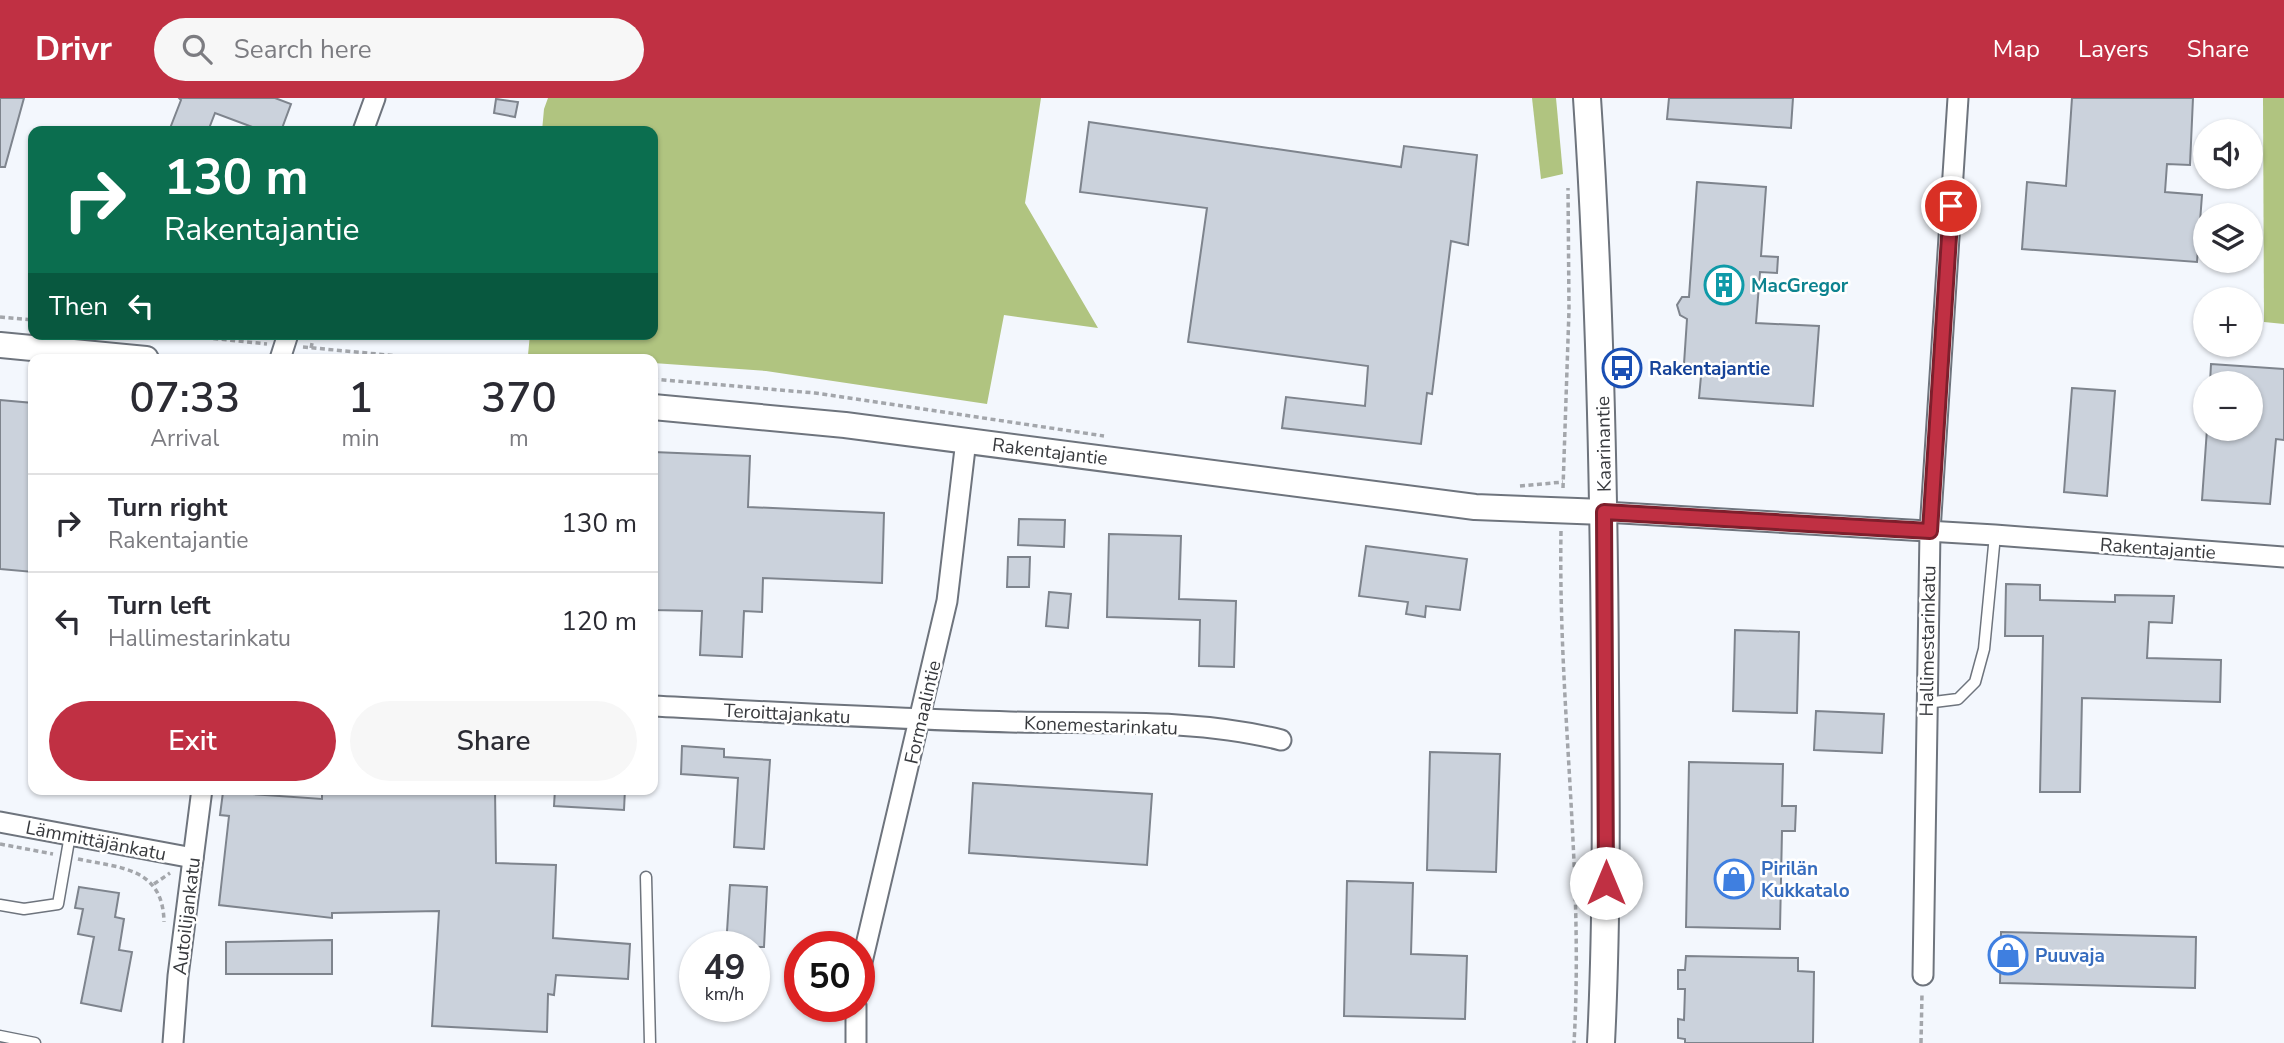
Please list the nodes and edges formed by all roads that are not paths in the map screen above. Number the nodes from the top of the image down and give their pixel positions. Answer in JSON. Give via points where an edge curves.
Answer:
{"nodes":[{"id":1,"x":375,"y":98,"type":"edge"},
{"id":2,"x":1587,"y":98,"type":"edge"},
{"id":3,"x":1958,"y":98,"type":"edge"},
{"id":4,"x":365,"y":126,"type":"edge"},
{"id":5,"x":0,"y":345,"type":"edge"},
{"id":6,"x":94,"y":354,"type":"edge"},
{"id":7,"x":658,"y":407,"type":"edge"},
{"id":8,"x":966,"y":440,"type":"junction"},
{"id":9,"x":1604,"y":512,"type":"junction"},
{"id":10,"x":1930,"y":531,"type":"junction"},
{"id":11,"x":1995,"y":535,"type":"junction"},
{"id":12,"x":2284,"y":557,"type":"edge"},
{"id":13,"x":1925,"y":703,"type":"junction"},
{"id":14,"x":658,"y":706,"type":"edge"},
{"id":15,"x":920,"y":720,"type":"junction"},
{"id":16,"x":1281,"y":740,"type":"dead end"},
{"id":17,"x":201,"y":795,"type":"edge"},
{"id":18,"x":0,"y":822,"type":"edge"},
{"id":19,"x":70,"y":835,"type":"junction"},
{"id":20,"x":193,"y":858,"type":"junction"},
{"id":21,"x":646,"y":877,"type":"dead end"},
{"id":22,"x":0,"y":905,"type":"edge"},
{"id":23,"x":869,"y":931,"type":"edge"},
{"id":24,"x":1923,"y":975,"type":"road end"},
{"id":25,"x":856,"y":1022,"type":"edge"},
{"id":26,"x":0,"y":1036,"type":"edge"},
{"id":27,"x":35,"y":1043,"type":"edge"},
{"id":28,"x":173,"y":1043,"type":"edge"},
{"id":29,"x":650,"y":1043,"type":"edge"},
{"id":30,"x":856,"y":1043,"type":"edge"},
{"id":31,"x":1601,"y":1043,"type":"edge"}],
"edges":[{"from":1,"to":4,"type":"street"},
{"from":2,"to":9,"type":"main road","name":"Kaarinantie","via":[[1598,260]]},
{"from":3,"to":10,"type":"street","name":"Hallimestarinkatu"},
{"from":5,"to":6,"type":"street"},
{"from":7,"to":8,"type":"street","name":"Rakentajantie"},
{"from":8,"to":9,"type":"street","name":"Rakentajantie","via":[[1475,507]]},
{"from":8,"to":15,"type":"street","name":"Formaalintie","via":[[947,601]]},
{"from":9,"to":10,"type":"street","name":"Rakentajantie"},
{"from":9,"to":31,"type":"main road","name":"Kaarinantie","via":[[1606,909]]},
{"from":10,"to":11,"type":"street","name":"Rakentajantie"},
{"from":10,"to":13,"type":"street","name":"Hallimestarinkatu"},
{"from":11,"to":12,"type":"street","name":"Rakentajantie"},
{"from":11,"to":13,"type":"lane","via":[[1984,649],[1975,682],[1958,699]]},
{"from":13,"to":24,"type":"street","name":"Hallimestarinkatu"},
{"from":14,"to":15,"type":"street","name":"Teroittajankatu"},
{"from":15,"to":16,"type":"street","name":"Konemestarinkatu","via":[[1162,726],[1246,731]]},
{"from":15,"to":23,"type":"street","name":"Formaalintie"},
{"from":17,"to":20,"type":"street","name":"Autoilijankatu"},
{"from":18,"to":19,"type":"street","name":"Lämmittäjänkatu"},
{"from":19,"to":20,"type":"street","name":"Lämmittäjänkatu"},
{"from":19,"to":22,"type":"lane","via":[[58,904],[24,909]]},
{"from":20,"to":28,"type":"street","name":"Autoilijankatu"},
{"from":21,"to":29,"type":"lane"},
{"from":25,"to":30,"type":"street"},
{"from":26,"to":27,"type":"lane"}]}
